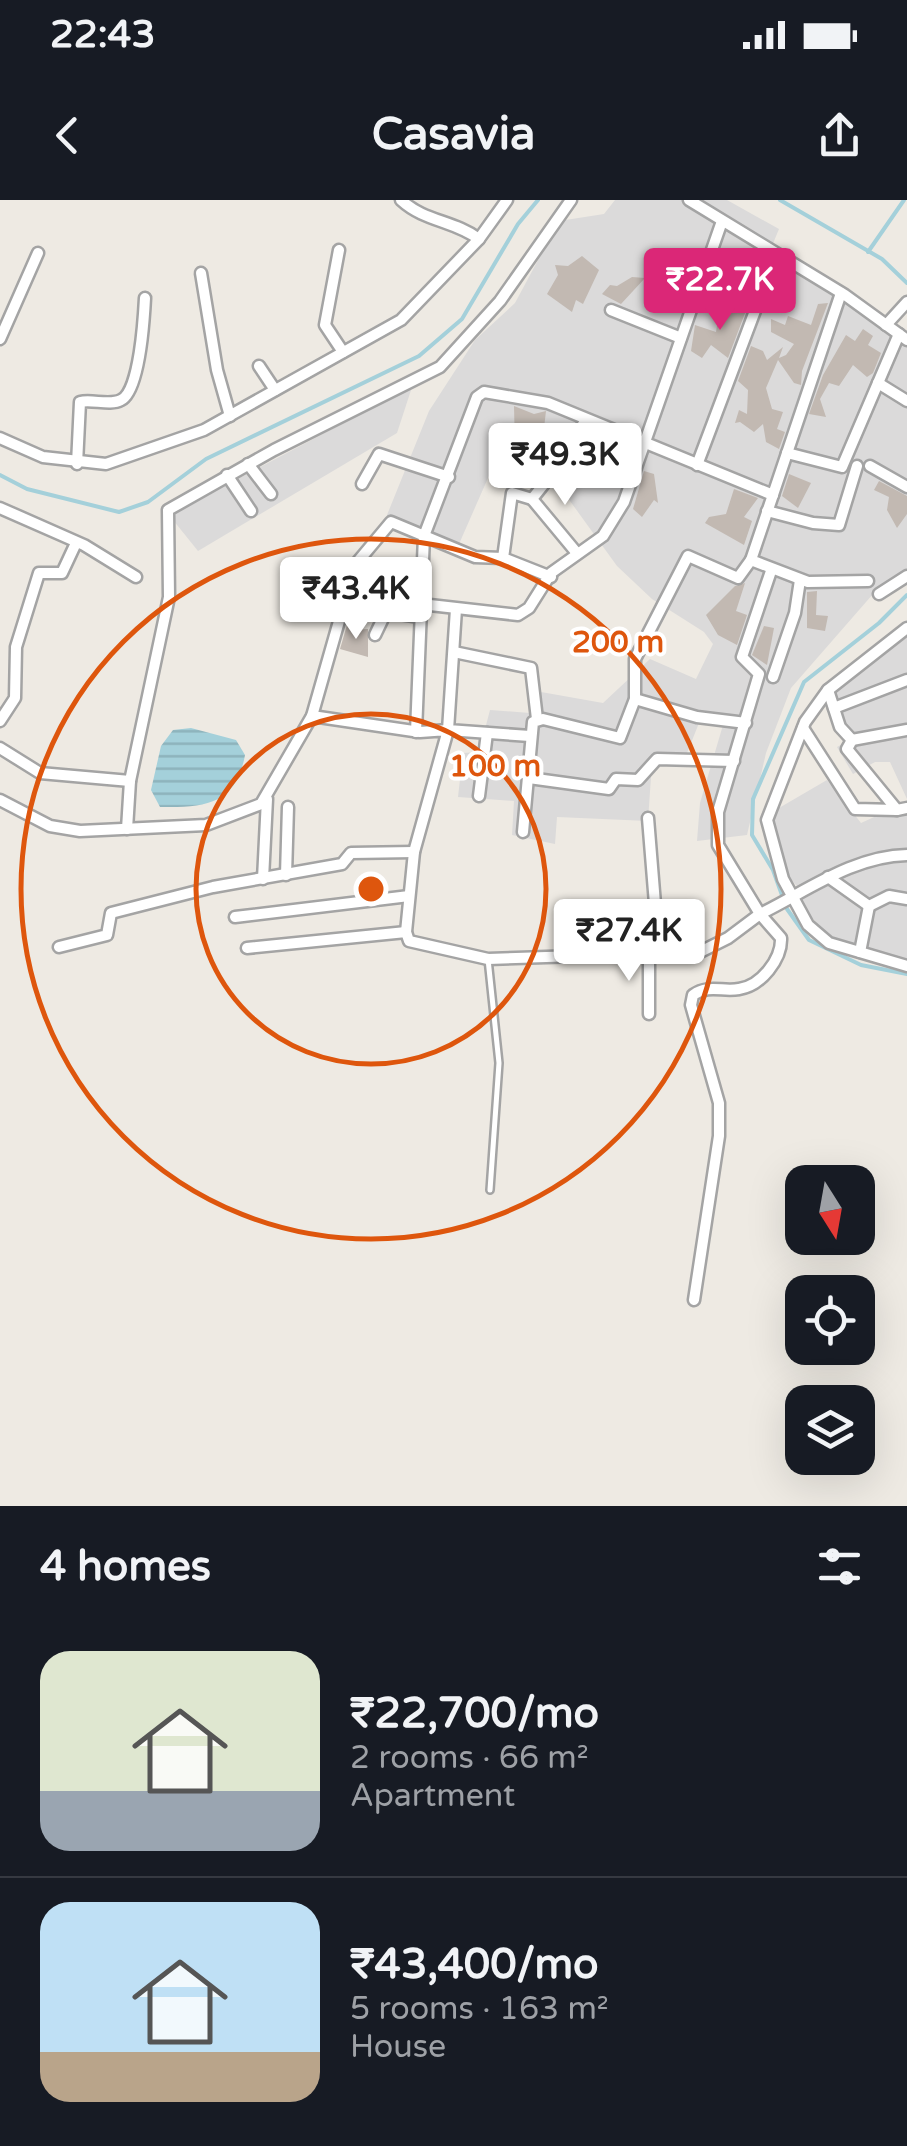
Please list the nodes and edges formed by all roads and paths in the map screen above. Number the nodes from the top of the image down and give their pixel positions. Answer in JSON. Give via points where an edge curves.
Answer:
{"nodes":[{"id":1,"x":401,"y":200,"type":"edge"},
{"id":2,"x":490,"y":200,"type":"edge"},
{"id":3,"x":506,"y":200,"type":"edge"},
{"id":4,"x":571,"y":200,"type":"edge"},
{"id":5,"x":688,"y":200,"type":"edge"},
{"id":6,"x":494,"y":219,"type":"junction"},
{"id":7,"x":721,"y":224,"type":"junction"},
{"id":8,"x":479,"y":239,"type":"junction"},
{"id":9,"x":339,"y":250,"type":"dead end"},
{"id":10,"x":38,"y":253,"type":"dead end"},
{"id":11,"x":776,"y":255,"type":"junction"},
{"id":12,"x":201,"y":273,"type":"dead end"},
{"id":13,"x":842,"y":294,"type":"junction"},
{"id":14,"x":145,"y":298,"type":"dead end"},
{"id":15,"x":904,"y":305,"type":"edge"},
{"id":16,"x":611,"y":310,"type":"dead end"},
{"id":17,"x":886,"y":324,"type":"junction"},
{"id":18,"x":903,"y":337,"type":"edge"},
{"id":19,"x":681,"y":338,"type":"junction"},
{"id":20,"x":0,"y":339,"type":"edge"},
{"id":21,"x":343,"y":352,"type":"junction"},
{"id":22,"x":259,"y":366,"type":"dead end"},
{"id":23,"x":878,"y":383,"type":"junction"},
{"id":24,"x":275,"y":390,"type":"junction"},
{"id":25,"x":907,"y":401,"type":"edge"},
{"id":26,"x":230,"y":416,"type":"junction"},
{"id":27,"x":585,"y":420,"type":"junction"},
{"id":28,"x":0,"y":438,"type":"edge"},
{"id":29,"x":647,"y":444,"type":"junction"},
{"id":30,"x":787,"y":453,"type":"junction"},
{"id":31,"x":78,"y":464,"type":"junction"},
{"id":32,"x":248,"y":464,"type":"junction"},
{"id":33,"x":698,"y":465,"type":"junction"},
{"id":34,"x":227,"y":476,"type":"junction"},
{"id":35,"x":448,"y":477,"type":"junction"},
{"id":36,"x":362,"y":484,"type":"dead end"},
{"id":37,"x":907,"y":486,"type":"edge"},
{"id":38,"x":272,"y":494,"type":"dead end"},
{"id":39,"x":772,"y":495,"type":"junction"},
{"id":40,"x":532,"y":498,"type":"junction"},
{"id":41,"x":0,"y":508,"type":"edge"},
{"id":42,"x":250,"y":511,"type":"dead end"},
{"id":43,"x":767,"y":511,"type":"junction"},
{"id":44,"x":424,"y":536,"type":"junction"},
{"id":45,"x":76,"y":543,"type":"junction"},
{"id":46,"x":576,"y":552,"type":"junction"},
{"id":47,"x":503,"y":558,"type":"junction"},
{"id":48,"x":751,"y":560,"type":"junction"},
{"id":49,"x":770,"y":570,"type":"junction"},
{"id":50,"x":907,"y":576,"type":"edge"},
{"id":51,"x":136,"y":577,"type":"dead end"},
{"id":52,"x":550,"y":577,"type":"junction"},
{"id":53,"x":800,"y":580,"type":"junction"},
{"id":54,"x":868,"y":582,"type":"dead end"},
{"id":55,"x":880,"y":594,"type":"dead end"},
{"id":56,"x":421,"y":604,"type":"junction"},
{"id":57,"x":456,"y":609,"type":"junction"},
{"id":58,"x":420,"y":617,"type":"junction"},
{"id":59,"x":907,"y":628,"type":"edge"},
{"id":60,"x":375,"y":635,"type":"dead end"},
{"id":61,"x":454,"y":652,"type":"junction"},
{"id":62,"x":773,"y":678,"type":"dead end"},
{"id":63,"x":907,"y":680,"type":"edge"},
{"id":64,"x":828,"y":690,"type":"junction"},
{"id":65,"x":635,"y":699,"type":"junction"},
{"id":66,"x":834,"y":708,"type":"junction"},
{"id":67,"x":312,"y":716,"type":"junction"},
{"id":68,"x":536,"y":718,"type":"junction"},
{"id":69,"x":0,"y":721,"type":"edge"},
{"id":70,"x":746,"y":723,"type":"junction"},
{"id":71,"x":802,"y":728,"type":"junction"},
{"id":72,"x":448,"y":730,"type":"junction"},
{"id":73,"x":907,"y":730,"type":"edge"},
{"id":74,"x":416,"y":732,"type":"junction"},
{"id":75,"x":486,"y":733,"type":"junction"},
{"id":76,"x":530,"y":736,"type":"junction"},
{"id":77,"x":852,"y":740,"type":"junction"},
{"id":78,"x":0,"y":748,"type":"edge"},
{"id":79,"x":734,"y":761,"type":"junction"},
{"id":80,"x":529,"y":778,"type":"junction"},
{"id":81,"x":130,"y":781,"type":"junction"},
{"id":82,"x":480,"y":796,"type":"dead end"},
{"id":83,"x":267,"y":798,"type":"junction"},
{"id":84,"x":0,"y":800,"type":"edge"},
{"id":85,"x":288,"y":807,"type":"dead end"},
{"id":86,"x":902,"y":809,"type":"edge"},
{"id":87,"x":648,"y":818,"type":"dead end"},
{"id":88,"x":126,"y":825,"type":"junction"},
{"id":89,"x":523,"y":832,"type":"dead end"},
{"id":90,"x":414,"y":852,"type":"junction"},
{"id":91,"x":907,"y":855,"type":"edge"},
{"id":92,"x":286,"y":874,"type":"junction"},
{"id":93,"x":828,"y":877,"type":"junction"},
{"id":94,"x":263,"y":879,"type":"junction"},
{"id":95,"x":409,"y":896,"type":"junction"},
{"id":96,"x":794,"y":897,"type":"junction"},
{"id":97,"x":907,"y":899,"type":"edge"},
{"id":98,"x":869,"y":906,"type":"junction"},
{"id":99,"x":760,"y":914,"type":"junction"},
{"id":100,"x":235,"y":917,"type":"dead end"},
{"id":101,"x":406,"y":932,"type":"junction"},
{"id":102,"x":60,"y":946,"type":"dead end"},
{"id":103,"x":248,"y":948,"type":"dead end"},
{"id":104,"x":860,"y":952,"type":"junction"},
{"id":105,"x":654,"y":953,"type":"junction"},
{"id":106,"x":488,"y":959,"type":"junction"},
{"id":107,"x":907,"y":966,"type":"edge"},
{"id":108,"x":649,"y":1014,"type":"dead end"},
{"id":109,"x":490,"y":1190,"type":"dead end"},
{"id":110,"x":694,"y":1300,"type":"dead end"}],
"edges":[{"from":1,"to":8,"type":"street","via":[[420,217],[458,224]]},
{"from":2,"to":6,"type":"street"},
{"from":3,"to":6,"type":"street"},
{"from":4,"to":32,"type":"street","via":[[500,301],[440,367]]},
{"from":5,"to":7,"type":"street"},
{"from":6,"to":8,"type":"street"},
{"from":7,"to":11,"type":"street"},
{"from":7,"to":19,"type":"street"},
{"from":8,"to":21,"type":"street","via":[[402,320]]},
{"from":9,"to":21,"type":"street","via":[[326,325]]},
{"from":10,"to":20,"type":"street"},
{"from":11,"to":13,"type":"street"},
{"from":11,"to":33,"type":"street"},
{"from":12,"to":26,"type":"street"},
{"from":13,"to":17,"type":"street"},
{"from":13,"to":30,"type":"street"},
{"from":14,"to":31,"type":"street","via":[[128,394],[118,402],[84,400],[79,406]]},
{"from":15,"to":17,"type":"street"},
{"from":16,"to":19,"type":"street"},
{"from":17,"to":18,"type":"street"},
{"from":18,"to":23,"type":"street"},
{"from":19,"to":29,"type":"street"},
{"from":21,"to":24,"type":"street"},
{"from":22,"to":24,"type":"street"},
{"from":23,"to":25,"type":"street"},
{"from":23,"to":30,"type":"street","via":[[842,467]]},
{"from":24,"to":26,"type":"street"},
{"from":26,"to":31,"type":"street","via":[[129,458]]},
{"from":27,"to":29,"type":"street"},
{"from":27,"to":35,"type":"street","via":[[548,404],[484,392]]},
{"from":27,"to":40,"type":"street"},
{"from":28,"to":31,"type":"street","via":[[43,458]]},
{"from":29,"to":33,"type":"street"},
{"from":29,"to":46,"type":"street","via":[[604,536]]},
{"from":30,"to":39,"type":"street"},
{"from":32,"to":34,"type":"street"},
{"from":32,"to":38,"type":"street"},
{"from":33,"to":39,"type":"street"},
{"from":34,"to":42,"type":"street"},
{"from":34,"to":81,"type":"street","via":[[168,510],[169,597]]},
{"from":35,"to":36,"type":"street","via":[[379,454]]},
{"from":35,"to":44,"type":"street"},
{"from":37,"to":43,"type":"street","via":[[863,466],[839,525]]},
{"from":39,"to":43,"type":"street"},
{"from":40,"to":46,"type":"street"},
{"from":40,"to":47,"type":"street","via":[[512,493]]},
{"from":41,"to":45,"type":"street"},
{"from":43,"to":48,"type":"street"},
{"from":44,"to":47,"type":"street","via":[[475,557]]},
{"from":44,"to":56,"type":"street"},
{"from":44,"to":67,"type":"street","via":[[391,522],[355,565]]},
{"from":45,"to":51,"type":"street"},
{"from":45,"to":69,"type":"street","via":[[62,573],[39,573],[16,647],[15,698]]},
{"from":46,"to":52,"type":"street"},
{"from":47,"to":52,"type":"street"},
{"from":48,"to":49,"type":"street"},
{"from":48,"to":65,"type":"street","via":[[738,578],[688,556],[635,659]]},
{"from":49,"to":53,"type":"street"},
{"from":49,"to":70,"type":"street","via":[[742,657],[759,674]]},
{"from":50,"to":55,"type":"street"},
{"from":52,"to":57,"type":"street","via":[[518,615]]},
{"from":53,"to":54,"type":"street"},
{"from":53,"to":62,"type":"street"},
{"from":56,"to":57,"type":"street"},
{"from":56,"to":58,"type":"street"},
{"from":57,"to":61,"type":"street"},
{"from":58,"to":60,"type":"street","via":[[386,612]]},
{"from":58,"to":74,"type":"street"},
{"from":59,"to":64,"type":"street"},
{"from":61,"to":68,"type":"street","via":[[531,668]]},
{"from":61,"to":72,"type":"street"},
{"from":63,"to":66,"type":"street"},
{"from":64,"to":66,"type":"street"},
{"from":64,"to":71,"type":"street"},
{"from":65,"to":68,"type":"street","via":[[620,738]]},
{"from":65,"to":70,"type":"street","via":[[698,718]]},
{"from":66,"to":77,"type":"street"},
{"from":67,"to":74,"type":"street"},
{"from":67,"to":83,"type":"street"},
{"from":68,"to":76,"type":"street"},
{"from":70,"to":79,"type":"street"},
{"from":71,"to":86,"type":"street","via":[[855,809]]},
{"from":71,"to":96,"type":"street","via":[[767,820],[774,856]]},
{"from":72,"to":74,"type":"street"},
{"from":72,"to":75,"type":"street"},
{"from":72,"to":90,"type":"street"},
{"from":73,"to":77,"type":"street"},
{"from":75,"to":76,"type":"street"},
{"from":75,"to":82,"type":"street"},
{"from":76,"to":80,"type":"street"},
{"from":77,"to":86,"type":"street","via":[[846,749],[855,763]]},
{"from":78,"to":81,"type":"street","via":[[30,769]]},
{"from":79,"to":80,"type":"street","via":[[657,759],[638,780],[616,779],[610,789]]},
{"from":79,"to":99,"type":"street","via":[[718,812],[718,845]]},
{"from":80,"to":89,"type":"street"},
{"from":81,"to":88,"type":"street"},
{"from":83,"to":88,"type":"street","via":[[218,823]]},
{"from":83,"to":94,"type":"street"},
{"from":84,"to":88,"type":"street","via":[[65,830]]},
{"from":85,"to":92,"type":"street"},
{"from":87,"to":105,"type":"street"},
{"from":90,"to":92,"type":"street","via":[[351,853],[342,864]]},
{"from":90,"to":95,"type":"street"},
{"from":91,"to":93,"type":"street","via":[[883,856]]},
{"from":92,"to":94,"type":"street"},
{"from":93,"to":96,"type":"street"},
{"from":93,"to":98,"type":"street"},
{"from":94,"to":102,"type":"street","via":[[111,914],[107,935]]},
{"from":95,"to":100,"type":"street"},
{"from":95,"to":101,"type":"street"},
{"from":96,"to":99,"type":"street"},
{"from":96,"to":104,"type":"street","via":[[808,926],[829,943]]},
{"from":97,"to":98,"type":"street","via":[[888,896]]},
{"from":98,"to":104,"type":"street"},
{"from":99,"to":105,"type":"street","via":[[700,952]]},
{"from":99,"to":110,"type":"street","via":[[781,938],[770,969],[744,989],[701,990],[691,1005],[719,1103]]},
{"from":101,"to":103,"type":"street"},
{"from":101,"to":106,"type":"street","via":[[418,945]]},
{"from":104,"to":107,"type":"street"},
{"from":105,"to":106,"type":"street"},
{"from":105,"to":108,"type":"street"},
{"from":106,"to":109,"type":"lane","via":[[499,1064]]}]}
